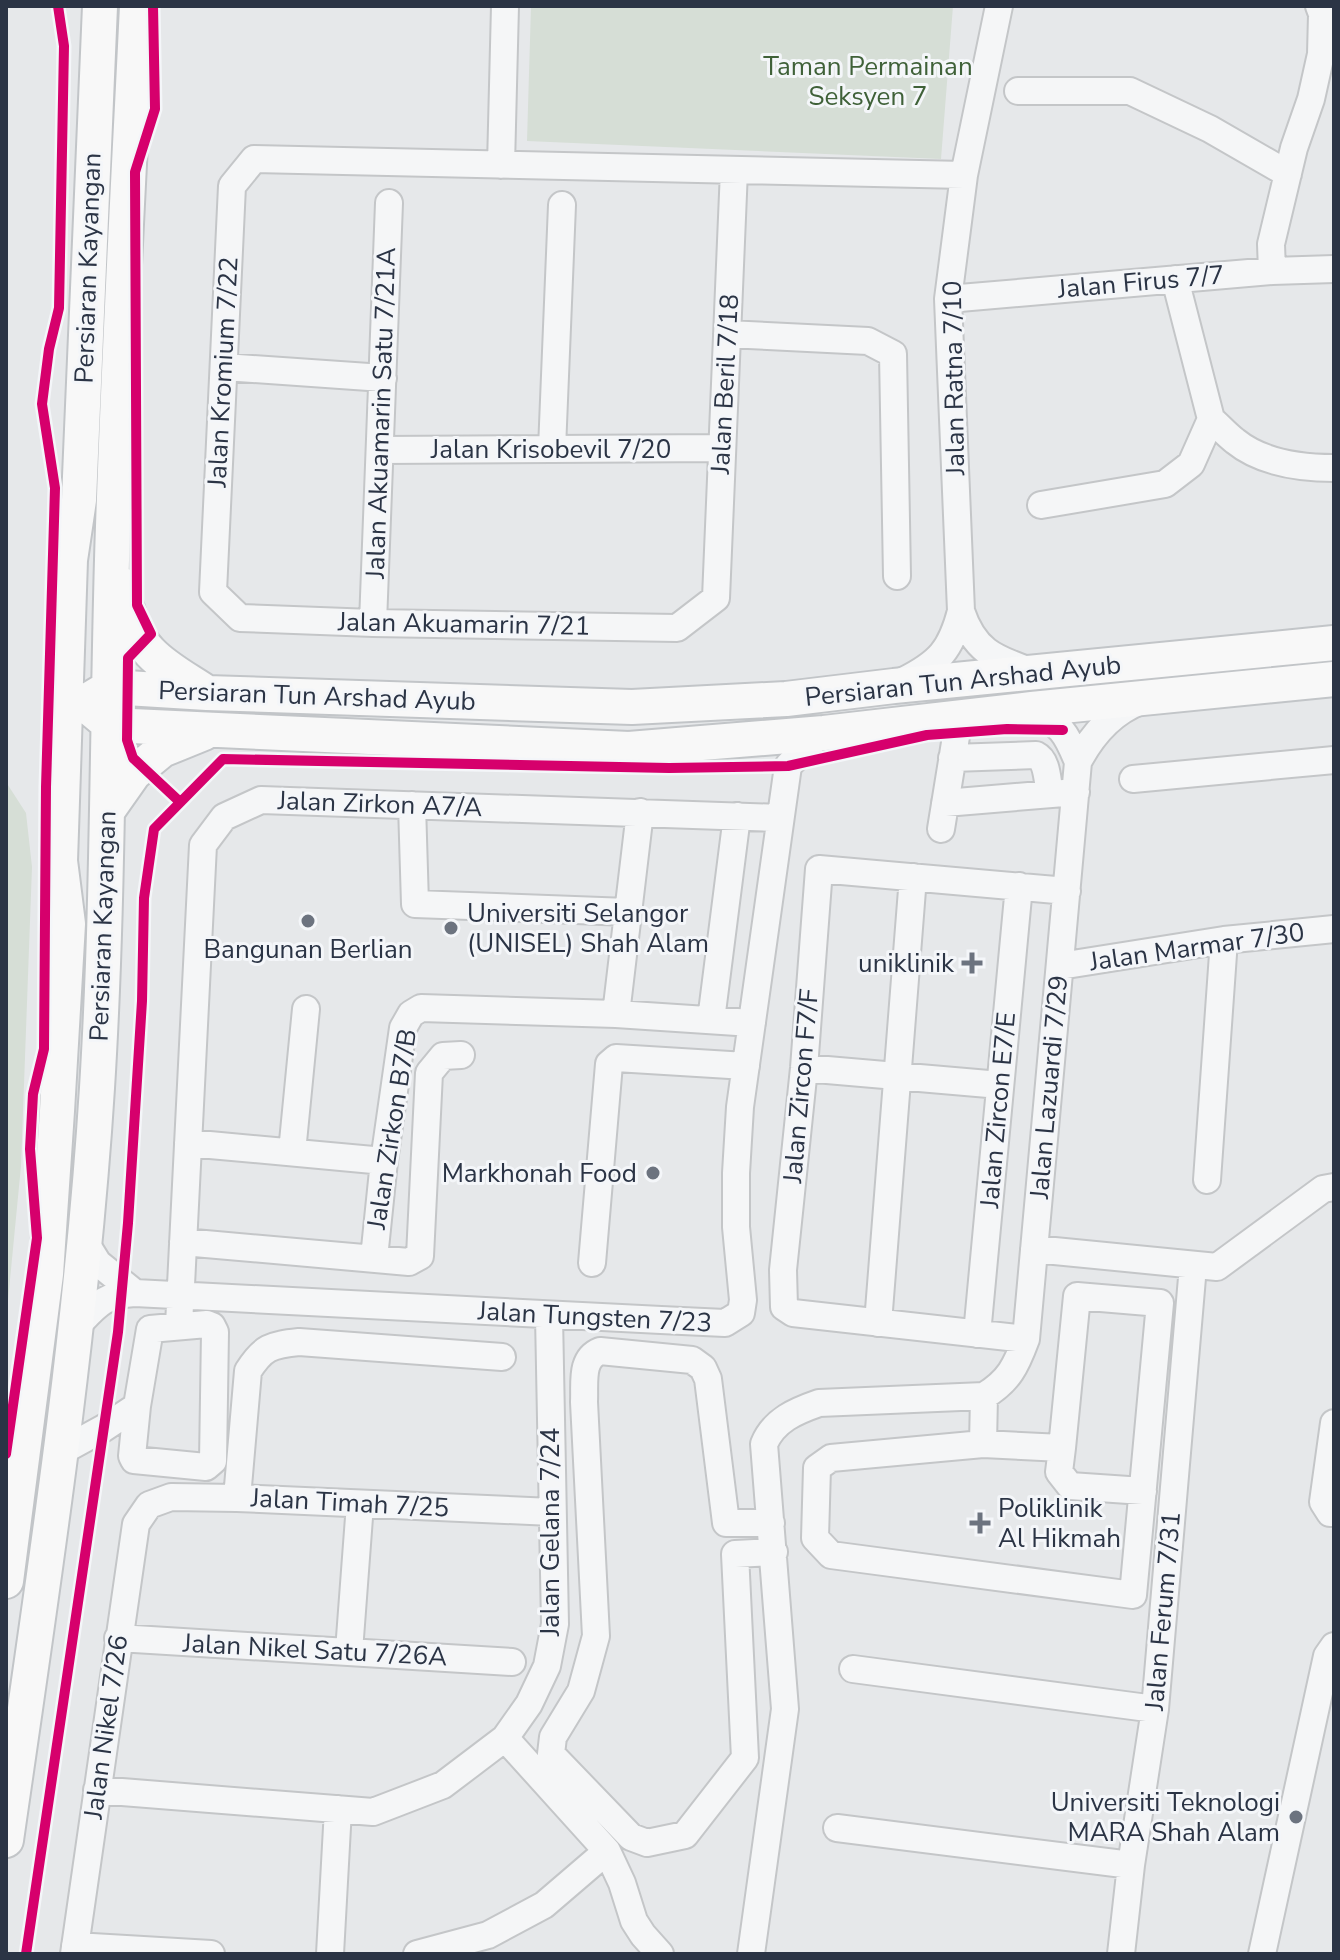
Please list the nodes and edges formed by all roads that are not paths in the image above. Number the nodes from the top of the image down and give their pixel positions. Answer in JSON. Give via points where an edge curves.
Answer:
{"nodes":[{"id":1,"x":100,"y":6,"type":"edge"},
{"id":2,"x":137,"y":6,"type":"edge"},
{"id":3,"x":505,"y":6,"type":"edge"},
{"id":4,"x":999,"y":6,"type":"edge"},
{"id":5,"x":1319,"y":6,"type":"edge"},
{"id":6,"x":1018,"y":91,"type":"dead end"},
{"id":7,"x":501,"y":165,"type":"junction"},
{"id":8,"x":734,"y":170,"type":"junction"},
{"id":9,"x":1288,"y":174,"type":"junction"},
{"id":10,"x":964,"y":175,"type":"junction"},
{"id":11,"x":389,"y":203,"type":"dead end"},
{"id":12,"x":562,"y":205,"type":"dead end"},
{"id":13,"x":1334,"y":269,"type":"edge"},
{"id":14,"x":1272,"y":271,"type":"junction"},
{"id":15,"x":1175,"y":279,"type":"junction"},
{"id":16,"x":948,"y":299,"type":"junction"},
{"id":17,"x":727,"y":334,"type":"junction"},
{"id":18,"x":224,"y":367,"type":"junction"},
{"id":19,"x":383,"y":378,"type":"junction"},
{"id":20,"x":1211,"y":419,"type":"junction"},
{"id":21,"x":722,"y":448,"type":"junction"},
{"id":22,"x":552,"y":449,"type":"junction"},
{"id":23,"x":381,"y":450,"type":"junction"},
{"id":24,"x":1334,"y":468,"type":"edge"},
{"id":25,"x":79,"y":500,"type":"junction"},
{"id":26,"x":1041,"y":505,"type":"dead end"},
{"id":27,"x":112,"y":559,"type":"junction"},
{"id":28,"x":897,"y":576,"type":"dead end"},
{"id":29,"x":213,"y":592,"type":"joint"},
{"id":30,"x":716,"y":598,"type":"joint"},
{"id":31,"x":961,"y":611,"type":"junction"},
{"id":32,"x":373,"y":623,"type":"junction"},
{"id":33,"x":1334,"y":643,"type":"edge"},
{"id":34,"x":1033,"y":672,"type":"junction"},
{"id":35,"x":1334,"y":679,"type":"edge"},
{"id":36,"x":894,"y":686,"type":"junction"},
{"id":37,"x":207,"y":693,"type":"junction"},
{"id":38,"x":97,"y":695,"type":"junction"},
{"id":39,"x":1153,"y":696,"type":"junction"},
{"id":40,"x":1032,"y":709,"type":"junction"},
{"id":41,"x":959,"y":718,"type":"junction"},
{"id":42,"x":110,"y":725,"type":"junction"},
{"id":43,"x":212,"y":730,"type":"junction"},
{"id":44,"x":824,"y":733,"type":"junction"},
{"id":45,"x":757,"y":739,"type":"junction"},
{"id":46,"x":952,"y":758,"type":"junction"},
{"id":47,"x":1334,"y":760,"type":"edge"},
{"id":48,"x":1078,"y":762,"type":"junction"},
{"id":49,"x":788,"y":766,"type":"junction"},
{"id":50,"x":1133,"y":779,"type":"dead end"},
{"id":51,"x":1063,"y":793,"type":"junction"},
{"id":52,"x":412,"y":805,"type":"junction"},
{"id":53,"x":108,"y":810,"type":"junction"},
{"id":54,"x":640,"y":812,"type":"junction"},
{"id":55,"x":737,"y":816,"type":"junction"},
{"id":56,"x":780,"y":818,"type":"junction"},
{"id":57,"x":913,"y":877,"type":"junction"},
{"id":58,"x":1019,"y":886,"type":"junction"},
{"id":59,"x":1067,"y":891,"type":"junction"},
{"id":60,"x":628,"y":912,"type":"junction"},
{"id":61,"x":68,"y":924,"type":"junction"},
{"id":62,"x":1334,"y":929,"type":"edge"},
{"id":63,"x":1224,"y":940,"type":"junction"},
{"id":64,"x":1060,"y":966,"type":"junction"},
{"id":65,"x":306,"y":1009,"type":"dead end"},
{"id":66,"x":616,"y":1014,"type":"junction"},
{"id":67,"x":711,"y":1020,"type":"junction"},
{"id":68,"x":752,"y":1023,"type":"junction"},
{"id":69,"x":461,"y":1055,"type":"dead end"},
{"id":70,"x":746,"y":1066,"type":"junction"},
{"id":71,"x":804,"y":1068,"type":"junction"},
{"id":72,"x":898,"y":1076,"type":"junction"},
{"id":73,"x":1000,"y":1085,"type":"junction"},
{"id":74,"x":188,"y":1143,"type":"junction"},
{"id":75,"x":292,"y":1152,"type":"junction"},
{"id":76,"x":384,"y":1161,"type":"junction"},
{"id":77,"x":1207,"y":1180,"type":"dead end"},
{"id":78,"x":1334,"y":1187,"type":"edge"},
{"id":79,"x":85,"y":1242,"type":"junction"},
{"id":80,"x":183,"y":1242,"type":"junction"},
{"id":81,"x":1034,"y":1249,"type":"junction"},
{"id":82,"x":374,"y":1258,"type":"junction"},
{"id":83,"x":592,"y":1263,"type":"dead end"},
{"id":84,"x":1193,"y":1266,"type":"junction"},
{"id":85,"x":740,"y":1269,"type":"junction"},
{"id":86,"x":783,"y":1270,"type":"junction"},
{"id":87,"x":135,"y":1293,"type":"junction"},
{"id":88,"x":180,"y":1295,"type":"junction"},
{"id":89,"x":549,"y":1316,"type":"junction"},
{"id":90,"x":878,"y":1323,"type":"junction"},
{"id":91,"x":179,"y":1325,"type":"junction"},
{"id":92,"x":76,"y":1327,"type":"junction"},
{"id":93,"x":977,"y":1334,"type":"junction"},
{"id":94,"x":1026,"y":1339,"type":"junction"},
{"id":95,"x":502,"y":1357,"type":"dead end"},
{"id":96,"x":984,"y":1396,"type":"junction"},
{"id":97,"x":137,"y":1406,"type":"junction"},
{"id":98,"x":1334,"y":1423,"type":"edge"},
{"id":99,"x":983,"y":1444,"type":"junction"},
{"id":100,"x":1062,"y":1448,"type":"junction"},
{"id":101,"x":62,"y":1451,"type":"junction"},
{"id":102,"x":1143,"y":1491,"type":"junction"},
{"id":103,"x":237,"y":1498,"type":"junction"},
{"id":104,"x":360,"y":1504,"type":"junction"},
{"id":105,"x":149,"y":1505,"type":"joint"},
{"id":106,"x":552,"y":1512,"type":"junction"},
{"id":107,"x":1334,"y":1513,"type":"edge"},
{"id":108,"x":771,"y":1523,"type":"junction"},
{"id":109,"x":774,"y":1552,"type":"junction"},
{"id":110,"x":6,"y":1581,"type":"edge"},
{"id":111,"x":118,"y":1638,"type":"junction"},
{"id":112,"x":1334,"y":1646,"type":"edge"},
{"id":113,"x":349,"y":1651,"type":"junction"},
{"id":114,"x":512,"y":1662,"type":"dead end"},
{"id":115,"x":853,"y":1669,"type":"dead end"},
{"id":116,"x":1155,"y":1709,"type":"junction"},
{"id":117,"x":505,"y":1738,"type":"junction"},
{"id":118,"x":97,"y":1790,"type":"junction"},
{"id":119,"x":338,"y":1809,"type":"junction"},
{"id":120,"x":837,"y":1828,"type":"dead end"},
{"id":121,"x":6,"y":1840,"type":"edge"},
{"id":122,"x":607,"y":1851,"type":"junction"},
{"id":123,"x":1131,"y":1865,"type":"junction"},
{"id":124,"x":74,"y":1950,"type":"edge"},
{"id":125,"x":211,"y":1954,"type":"edge"},
{"id":126,"x":330,"y":1954,"type":"edge"},
{"id":127,"x":417,"y":1954,"type":"edge"},
{"id":128,"x":660,"y":1954,"type":"edge"},
{"id":129,"x":751,"y":1954,"type":"edge"},
{"id":130,"x":1121,"y":1954,"type":"edge"},
{"id":131,"x":1262,"y":1954,"type":"edge"}],
"edges":[{"from":1,"to":25,"type":"main road","name":"Persiaran Kayangan"},
{"from":2,"to":27,"type":"main road","name":"Persiaran Kayangan"},
{"from":3,"to":7,"type":"street"},
{"from":4,"to":10,"type":"street","name":"Jalan Ratna 7/10"},
{"from":5,"to":9,"type":"street","via":[[1321,54]]},
{"from":6,"to":9,"type":"street","via":[[1130,91]]},
{"from":7,"to":8,"type":"street"},
{"from":7,"to":18,"type":"street","name":"Jalan Kromium 7/22","via":[[254,159],[232,186]]},
{"from":8,"to":10,"type":"street"},
{"from":8,"to":17,"type":"street","name":"Jalan Beril 7/18"},
{"from":9,"to":14,"type":"street","via":[[1271,244]]},
{"from":10,"to":16,"type":"street","name":"Jalan Ratna 7/10"},
{"from":11,"to":19,"type":"street","name":"Jalan Akuamarin Satu 7/21A"},
{"from":12,"to":22,"type":"street"},
{"from":13,"to":14,"type":"street","name":"Jalan Firus 7/7"},
{"from":14,"to":15,"type":"street","name":"Jalan Firus 7/7"},
{"from":15,"to":16,"type":"street","name":"Jalan Firus 7/7"},
{"from":15,"to":20,"type":"street"},
{"from":16,"to":31,"type":"street","name":"Jalan Ratna 7/10"},
{"from":17,"to":21,"type":"street","name":"Jalan Beril 7/18"},
{"from":17,"to":28,"type":"street","via":[[868,341],[893,354]]},
{"from":18,"to":19,"type":"street"},
{"from":18,"to":29,"type":"street","name":"Jalan Kromium 7/22"},
{"from":19,"to":23,"type":"street","name":"Jalan Akuamarin Satu 7/21A"},
{"from":20,"to":24,"type":"street","via":[[1237,443],[1268,460]]},
{"from":20,"to":26,"type":"street","via":[[1191,464],[1165,484]]},
{"from":21,"to":22,"type":"street","name":"Jalan Krisobevil 7/20"},
{"from":21,"to":30,"type":"street","name":"Jalan Beril 7/18"},
{"from":22,"to":23,"type":"street","name":"Jalan Krisobevil 7/20"},
{"from":23,"to":32,"type":"street","name":"Jalan Akuamarin Satu 7/21A"},
{"from":25,"to":38,"type":"main road"},
{"from":25,"to":61,"type":"main road","name":"Persiaran Kayangan","via":[[70,560],[60,861]]},
{"from":27,"to":37,"type":"main road","via":[[126,608],[148,651]]},
{"from":27,"to":38,"type":"main road","name":"Persiaran Kayangan"},
{"from":29,"to":32,"type":"street","name":"Jalan Akuamarin 7/21","via":[[240,618]]},
{"from":30,"to":32,"type":"street","name":"Jalan Akuamarin 7/21","via":[[677,628]]},
{"from":31,"to":34,"type":"street","name":"Jalan Ratna 7/10","via":[[982,649]]},
{"from":31,"to":36,"type":"street","name":"Jalan Ratna 7/10","via":[[955,635],[932,665]]},
{"from":33,"to":34,"type":"main road","name":"Persiaran Tun Arshad Ayub"},
{"from":34,"to":36,"type":"main road","name":"Persiaran Tun Arshad Ayub"},
{"from":35,"to":39,"type":"main road","name":"Persiaran Tun Arshad Ayub"},
{"from":36,"to":37,"type":"main road","name":"Persiaran Tun Arshad Ayub","via":[[786,699],[632,707]]},
{"from":37,"to":38,"type":"main road","name":"Persiaran Tun Arshad Ayub"},
{"from":38,"to":42,"type":"main road"},
{"from":38,"to":61,"type":"main road"},
{"from":39,"to":40,"type":"main road","name":"Persiaran Tun Arshad Ayub"},
{"from":39,"to":48,"type":"street","via":[[1108,720]]},
{"from":40,"to":41,"type":"main road","name":"Persiaran Tun Arshad Ayub"},
{"from":40,"to":48,"type":"street","via":[[1063,730]]},
{"from":41,"to":44,"type":"main road","name":"Persiaran Tun Arshad Ayub"},
{"from":41,"to":46,"type":"street"},
{"from":42,"to":43,"type":"main road","name":"Persiaran Tun Arshad Ayub"},
{"from":42,"to":53,"type":"main road","name":"Persiaran Kayangan"},
{"from":43,"to":45,"type":"main road","name":"Persiaran Tun Arshad Ayub","via":[[629,749]]},
{"from":43,"to":53,"type":"main road","via":[[162,750],[134,773]]},
{"from":44,"to":45,"type":"main road","name":"Persiaran Tun Arshad Ayub"},
{"from":44,"to":49,"type":"street"},
{"from":45,"to":49,"type":"street"},
{"from":46,"to":51,"type":"street","via":[[1036,755]]},
{"from":46,"to":51,"type":"street","via":[[943,816]]},
{"from":47,"to":50,"type":"street"},
{"from":48,"to":51,"type":"street","name":"Jalan Lazuardi 7/29"},
{"from":49,"to":56,"type":"street","name":"Jalan Tungsten 7/23"},
{"from":51,"to":59,"type":"street","name":"Jalan Lazuardi 7/29"},
{"from":52,"to":54,"type":"street","name":"Jalan Zirkon A7/A"},
{"from":52,"to":60,"type":"street","via":[[415,904]]},
{"from":52,"to":74,"type":"street","name":"Jalan Zirkon A7/A","via":[[261,800],[224,817],[203,845]]},
{"from":53,"to":79,"type":"main road","name":"Persiaran Kayangan"},
{"from":54,"to":55,"type":"street","name":"Jalan Zirkon A7/A"},
{"from":54,"to":60,"type":"street"},
{"from":55,"to":56,"type":"street","name":"Jalan Zirkon A7/A"},
{"from":55,"to":67,"type":"street"},
{"from":56,"to":68,"type":"street","name":"Jalan Tungsten 7/23"},
{"from":57,"to":58,"type":"street","name":"Jalan Zircon F7/F"},
{"from":57,"to":71,"type":"street","name":"Jalan Zircon F7/F","via":[[819,869]]},
{"from":57,"to":72,"type":"street"},
{"from":58,"to":59,"type":"street","name":"Jalan Zircon F7/F"},
{"from":58,"to":73,"type":"street","name":"Jalan Zircon E7/E"},
{"from":59,"to":64,"type":"street","name":"Jalan Lazuardi 7/29"},
{"from":60,"to":66,"type":"street"},
{"from":61,"to":110,"type":"main road","name":"Persiaran Kayangan","via":[[46,1274]]},
{"from":62,"to":63,"type":"street","name":"Jalan Marmar 7/30"},
{"from":63,"to":64,"type":"street","name":"Jalan Marmar 7/30"},
{"from":63,"to":77,"type":"street"},
{"from":64,"to":81,"type":"street","name":"Jalan Lazuardi 7/29"},
{"from":65,"to":75,"type":"street"},
{"from":66,"to":67,"type":"street"},
{"from":66,"to":76,"type":"street","name":"Jalan Zirkon B7/B","via":[[421,1008],[411,1014],[403,1028]]},
{"from":67,"to":68,"type":"street"},
{"from":68,"to":70,"type":"street","name":"Jalan Tungsten 7/23"},
{"from":69,"to":82,"type":"street","via":[[443,1056],[429,1073],[420,1256],[409,1262]]},
{"from":70,"to":83,"type":"street","via":[[616,1058],[609,1064]]},
{"from":70,"to":85,"type":"street","name":"Jalan Tungsten 7/23","via":[[736,1173]]},
{"from":71,"to":72,"type":"street"},
{"from":71,"to":86,"type":"street","name":"Jalan Zircon F7/F"},
{"from":72,"to":73,"type":"street"},
{"from":72,"to":90,"type":"street"},
{"from":73,"to":93,"type":"street","name":"Jalan Zircon E7/E"},
{"from":74,"to":75,"type":"street"},
{"from":74,"to":80,"type":"street","name":"Jalan Zirkon A7/A"},
{"from":75,"to":76,"type":"street"},
{"from":76,"to":82,"type":"street","name":"Jalan Zirkon B7/B"},
{"from":78,"to":84,"type":"street","via":[[1323,1189],[1217,1267]]},
{"from":79,"to":87,"type":"street","via":[[98,1263]]},
{"from":79,"to":92,"type":"main road","name":"Persiaran Kayangan"},
{"from":80,"to":82,"type":"street"},
{"from":80,"to":88,"type":"street","name":"Jalan Zirkon A7/A"},
{"from":81,"to":84,"type":"street"},
{"from":81,"to":94,"type":"street","name":"Jalan Lazuardi 7/29"},
{"from":84,"to":116,"type":"street","name":"Jalan Ferum 7/31"},
{"from":85,"to":86,"type":"street"},
{"from":85,"to":89,"type":"street","name":"Jalan Tungsten 7/23","via":[[741,1313],[725,1323]]},
{"from":86,"to":90,"type":"street","name":"Jalan Zircon F7/F","via":[[784,1307],[793,1313]]},
{"from":87,"to":88,"type":"street","name":"Jalan Tungsten 7/23"},
{"from":87,"to":92,"type":"street","name":"Jalan Tungsten 7/23","via":[[107,1298]]},
{"from":88,"to":89,"type":"street","name":"Jalan Tungsten 7/23"},
{"from":88,"to":91,"type":"street","name":"Jalan Zirkon A7/A"},
{"from":89,"to":106,"type":"street","name":"Jalan Gelana 7/24"},
{"from":90,"to":93,"type":"street","name":"Jalan Zircon F7/F"},
{"from":91,"to":97,"type":"street","via":[[150,1329]]},
{"from":91,"to":97,"type":"street","via":[[207,1324],[215,1332],[211,1465],[134,1460]]},
{"from":92,"to":101,"type":"main road","name":"Persiaran Kayangan"},
{"from":93,"to":94,"type":"street","name":"Jalan Zircon F7/F"},
{"from":94,"to":96,"type":"street","name":"Jalan Lazuardi 7/29","via":[[1009,1377]]},
{"from":95,"to":103,"type":"street","via":[[299,1342],[276,1345],[258,1355],[248,1371]]},
{"from":96,"to":99,"type":"street"},
{"from":96,"to":108,"type":"street","via":[[819,1403],[798,1410],[776,1424],[764,1444]]},
{"from":97,"to":101,"type":"street"},
{"from":98,"to":107,"type":"street","via":[[1323,1502]]},
{"from":99,"to":100,"type":"street"},
{"from":99,"to":102,"type":"street","via":[[831,1458],[817,1468],[815,1538],[831,1555],[1133,1595]]},
{"from":100,"to":102,"type":"street","via":[[1059,1472],[1070,1486]]},
{"from":100,"to":102,"type":"street","via":[[1077,1296],[1160,1303]]},
{"from":101,"to":121,"type":"main road","name":"Persiaran Kayangan"},
{"from":103,"to":104,"type":"street","name":"Jalan Timah 7/25"},
{"from":103,"to":105,"type":"street","name":"Jalan Timah 7/25","via":[[171,1497]]},
{"from":104,"to":106,"type":"street","name":"Jalan Timah 7/25"},
{"from":104,"to":113,"type":"street"},
{"from":105,"to":111,"type":"street","name":"Jalan Nikel 7/26","via":[[136,1524]]},
{"from":106,"to":117,"type":"street","name":"Jalan Gelana 7/24","via":[[555,1624],[547,1666]]},
{"from":108,"to":109,"type":"street"},
{"from":108,"to":109,"type":"street","via":[[726,1523],[703,1368],[692,1360],[600,1351],[589,1358],[584,1402],[596,1636],[581,1691],[553,1737],[551,1754],[631,1837],[647,1843],[685,1835],[745,1758],[735,1554]]},
{"from":109,"to":129,"type":"street","via":[[785,1709]]},
{"from":111,"to":113,"type":"street","name":"Jalan Nikel Satu 7/26A"},
{"from":111,"to":118,"type":"street","name":"Jalan Nikel 7/26"},
{"from":112,"to":131,"type":"street","via":[[1327,1656]]},
{"from":113,"to":114,"type":"street","name":"Jalan Nikel Satu 7/26A"},
{"from":115,"to":116,"type":"street"},
{"from":116,"to":123,"type":"street","name":"Jalan Ferum 7/31"},
{"from":117,"to":119,"type":"street","name":"Jalan Gelana 7/24","via":[[443,1785],[373,1812]]},
{"from":117,"to":122,"type":"street"},
{"from":118,"to":119,"type":"street","name":"Jalan Gelana 7/24"},
{"from":118,"to":124,"type":"street","name":"Jalan Nikel 7/26"},
{"from":119,"to":126,"type":"street"},
{"from":120,"to":123,"type":"street"},
{"from":122,"to":127,"type":"street","via":[[544,1905],[488,1935]]},
{"from":122,"to":128,"type":"street","via":[[637,1928]]},
{"from":123,"to":130,"type":"street","name":"Jalan Ferum 7/31"},
{"from":124,"to":125,"type":"street"}]}
